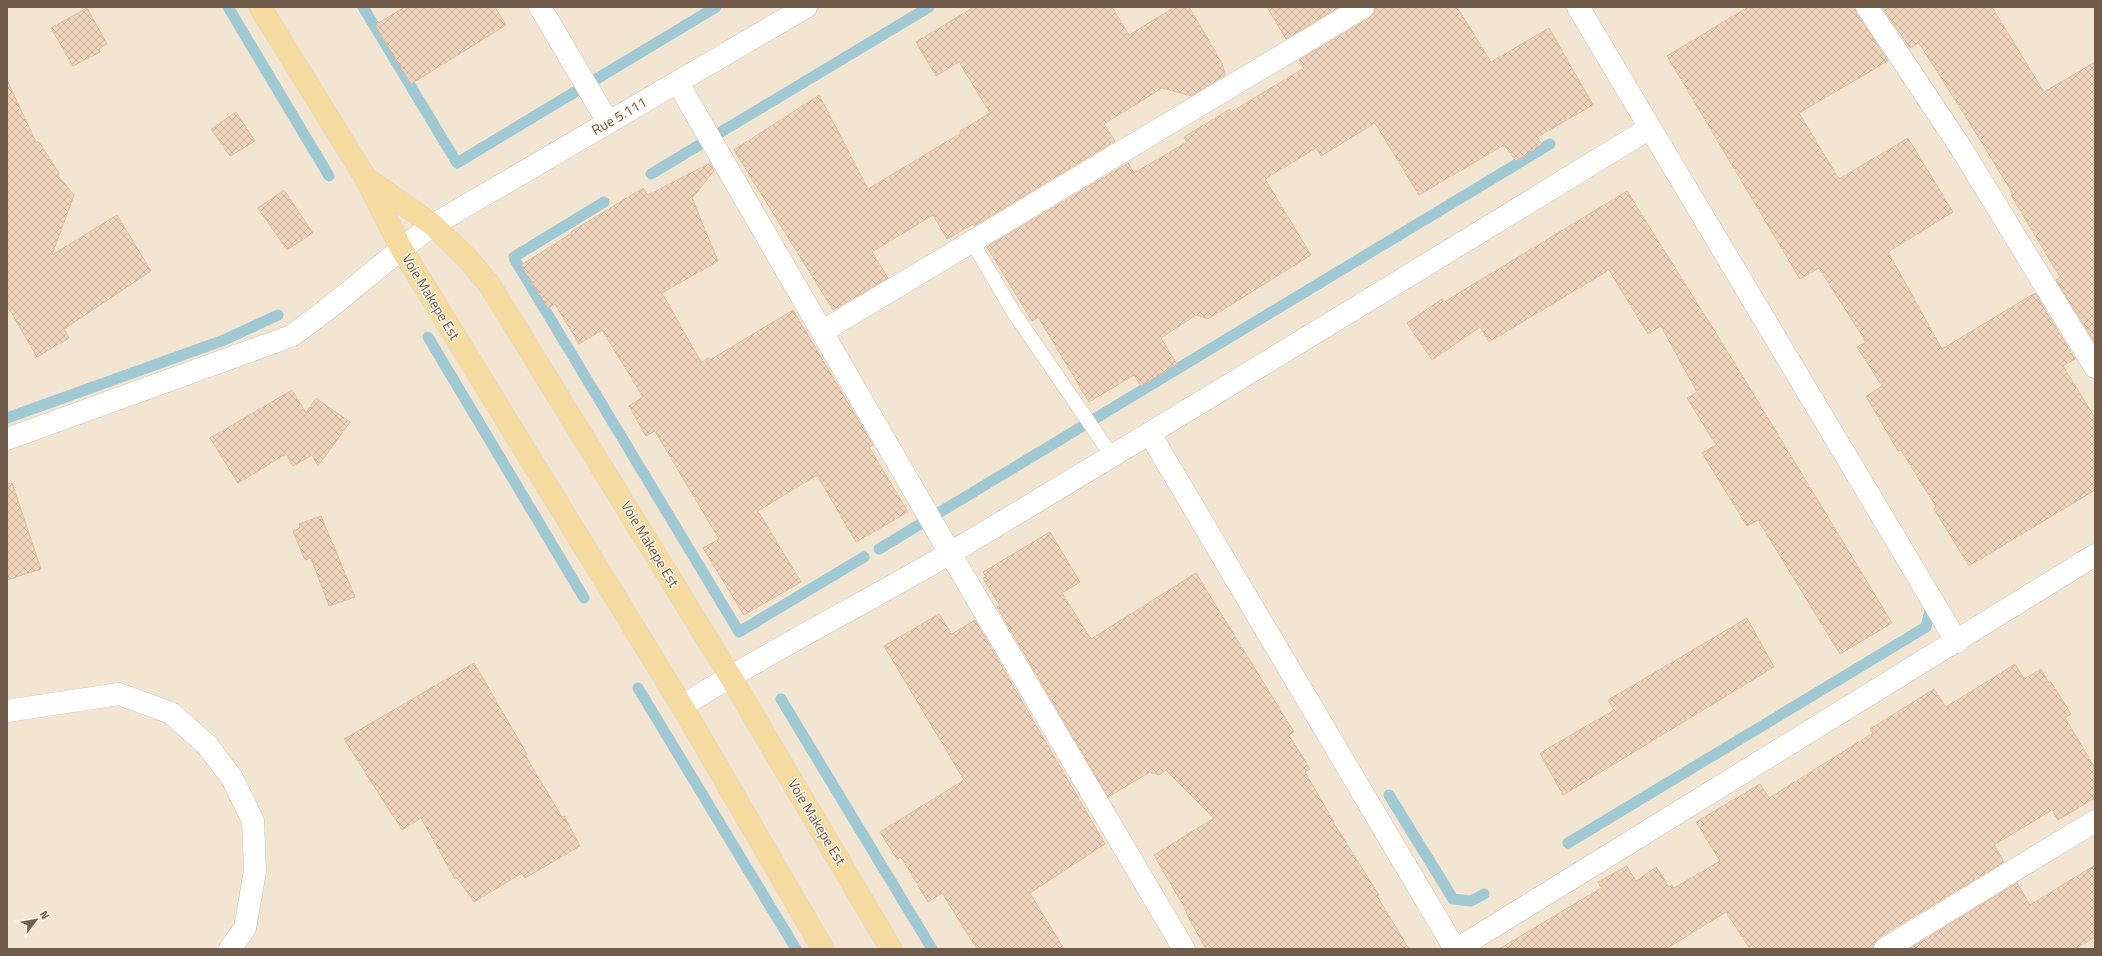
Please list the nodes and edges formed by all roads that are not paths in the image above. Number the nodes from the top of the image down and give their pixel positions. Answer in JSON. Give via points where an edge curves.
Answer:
{"nodes":[{"id":1,"x":260,"y":7,"type":"edge"},
{"id":2,"x":540,"y":7,"type":"edge"},
{"id":3,"x":806,"y":7,"type":"edge"},
{"id":4,"x":1363,"y":7,"type":"edge"},
{"id":5,"x":1578,"y":7,"type":"edge"},
{"id":6,"x":1867,"y":7,"type":"edge"},
{"id":7,"x":678,"y":83,"type":"junction"},
{"id":8,"x":608,"y":122,"type":"junction"},
{"id":9,"x":1650,"y":128,"type":"junction"},
{"id":10,"x":365,"y":177,"type":"junction"},
{"id":11,"x":433,"y":225,"type":"junction"},
{"id":12,"x":972,"y":242,"type":"junction"},
{"id":13,"x":401,"y":248,"type":"junction"},
{"id":14,"x":823,"y":331,"type":"junction"},
{"id":15,"x":2095,"y":367,"type":"edge"},
{"id":16,"x":1150,"y":434,"type":"junction"},
{"id":17,"x":7,"y":439,"type":"edge"},
{"id":18,"x":1112,"y":456,"type":"junction"},
{"id":19,"x":950,"y":553,"type":"junction"},
{"id":20,"x":2095,"y":555,"type":"edge"},
{"id":21,"x":1956,"y":642,"type":"junction"},
{"id":22,"x":730,"y":676,"type":"junction"},
{"id":23,"x":682,"y":706,"type":"junction"},
{"id":24,"x":7,"y":710,"type":"edge"},
{"id":25,"x":2095,"y":821,"type":"edge"},
{"id":26,"x":230,"y":949,"type":"edge"},
{"id":27,"x":823,"y":949,"type":"edge"},
{"id":28,"x":891,"y":949,"type":"edge"},
{"id":29,"x":1184,"y":949,"type":"edge"},
{"id":30,"x":1456,"y":949,"type":"edge"},
{"id":31,"x":1885,"y":949,"type":"edge"}],
"edges":[{"from":1,"to":10,"type":"main road","name":"Voie Makepe Est"},
{"from":2,"to":8,"type":"street"},
{"from":3,"to":7,"type":"street","name":"Rue 5.111"},
{"from":4,"to":12,"type":"street"},
{"from":5,"to":9,"type":"street"},
{"from":6,"to":15,"type":"street","via":[[1961,148]]},
{"from":7,"to":8,"type":"street","name":"Rue 5.111"},
{"from":7,"to":14,"type":"street"},
{"from":8,"to":11,"type":"street","name":"Rue 5.111"},
{"from":9,"to":16,"type":"street"},
{"from":9,"to":21,"type":"street"},
{"from":10,"to":11,"type":"main road","name":"Voie Makepe Est"},
{"from":10,"to":13,"type":"main road","name":"Voie Makepe Est"},
{"from":11,"to":13,"type":"street","name":"Rue 5.111"},
{"from":11,"to":22,"type":"main road","name":"Voie Makepe Est","via":[[490,284]]},
{"from":12,"to":14,"type":"street"},
{"from":12,"to":18,"type":"lane","via":[[1014,313]]},
{"from":13,"to":17,"type":"street","name":"Rue 5.111","via":[[323,315],[292,336]]},
{"from":13,"to":23,"type":"main road","name":"Voie Makepe Est"},
{"from":14,"to":19,"type":"street"},
{"from":16,"to":18,"type":"street"},
{"from":16,"to":30,"type":"street"},
{"from":18,"to":19,"type":"street"},
{"from":19,"to":22,"type":"street"},
{"from":19,"to":29,"type":"street"},
{"from":20,"to":21,"type":"street"},
{"from":21,"to":30,"type":"street"},
{"from":22,"to":23,"type":"street"},
{"from":22,"to":28,"type":"main road","name":"Voie Makepe Est"},
{"from":23,"to":27,"type":"main road","name":"Voie Makepe Est"},
{"from":24,"to":26,"type":"street","via":[[119,694],[171,713],[206,745],[232,778],[253,821],[255,871],[248,913],[245,928]]},
{"from":25,"to":31,"type":"street"}]}
